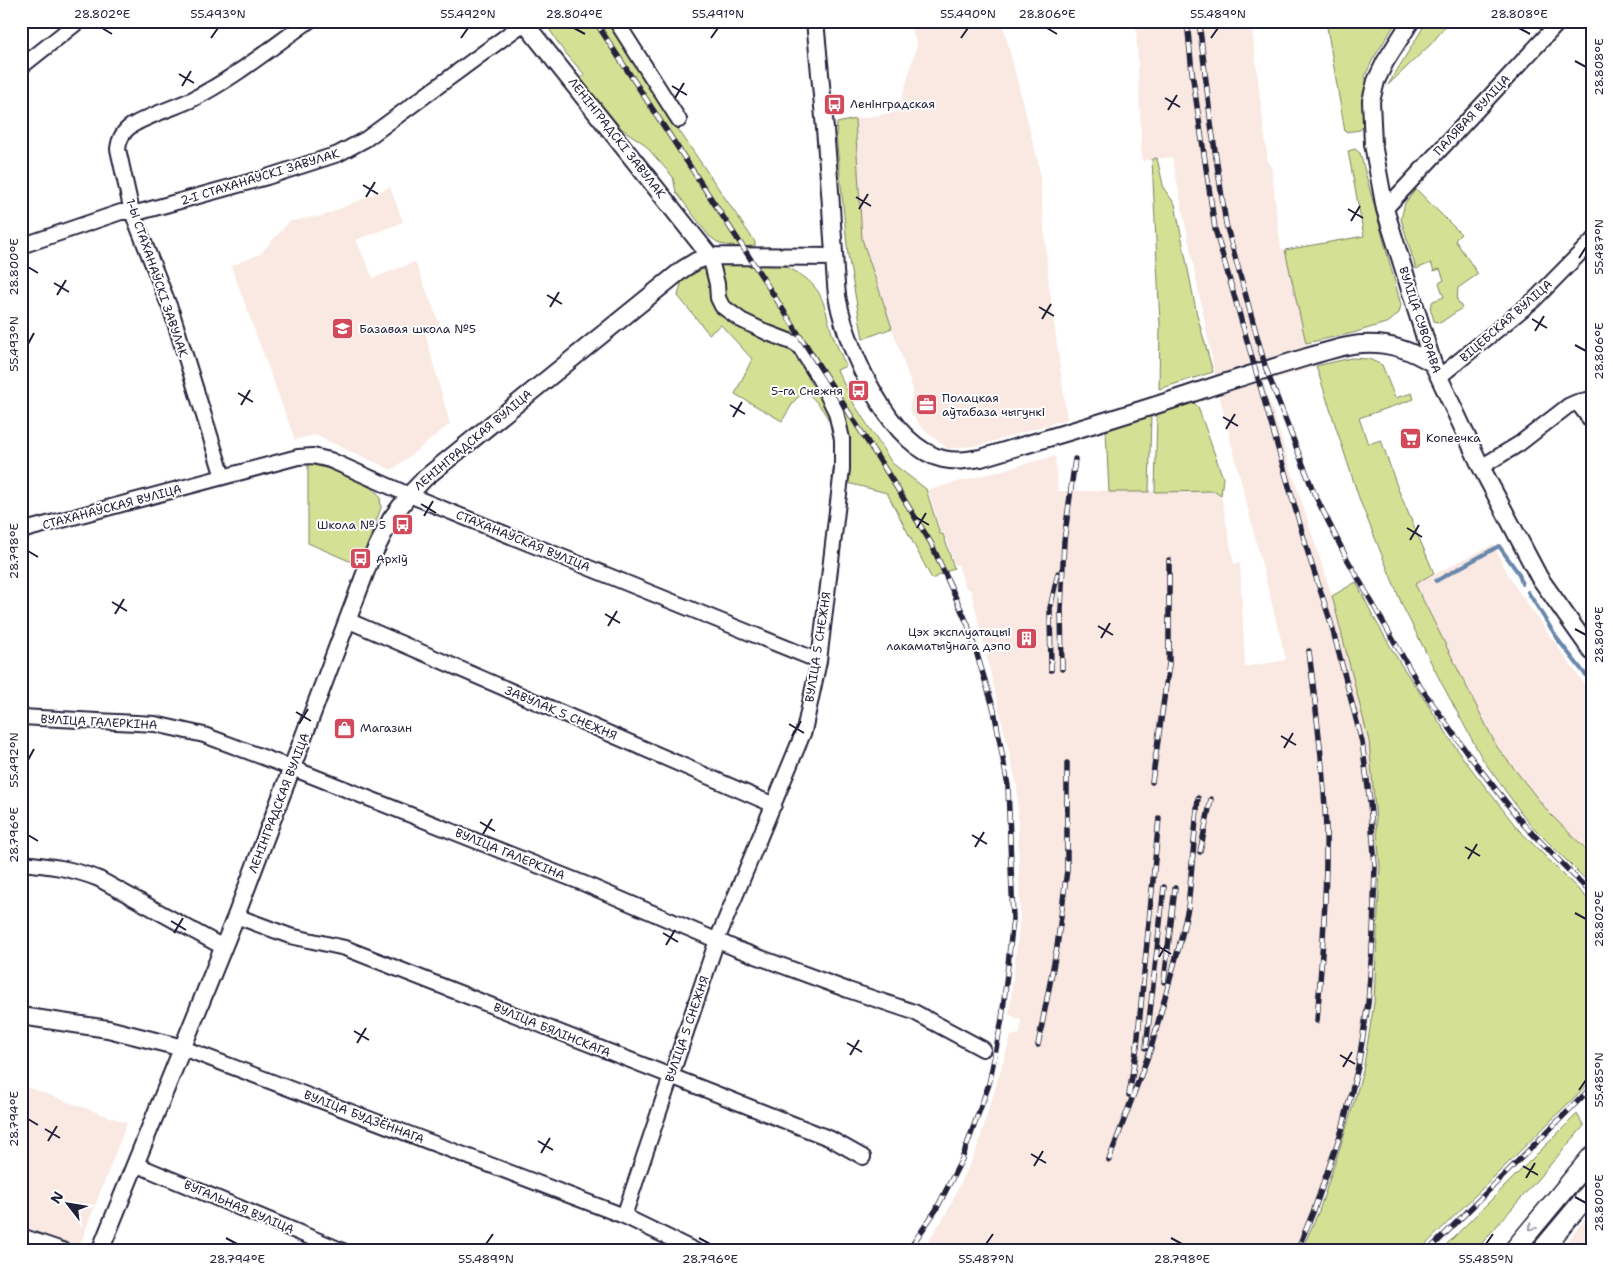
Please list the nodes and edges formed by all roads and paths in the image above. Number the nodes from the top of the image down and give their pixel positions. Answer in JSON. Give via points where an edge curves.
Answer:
{"nodes":[{"id":1,"x":79,"y":21,"type":"edge"},
{"id":2,"x":309,"y":21,"type":"edge"},
{"id":3,"x":616,"y":21,"type":"edge"},
{"id":4,"x":815,"y":21,"type":"edge"},
{"id":5,"x":1410,"y":21,"type":"edge"},
{"id":6,"x":1560,"y":21,"type":"edge"},
{"id":7,"x":524,"y":22,"type":"edge"},
{"id":8,"x":21,"y":67,"type":"edge"},
{"id":9,"x":679,"y":120,"type":"dead end"},
{"id":10,"x":1385,"y":209,"type":"junction"},
{"id":11,"x":132,"y":212,"type":"junction"},
{"id":12,"x":1592,"y":241,"type":"edge"},
{"id":13,"x":21,"y":246,"type":"edge"},
{"id":14,"x":710,"y":256,"type":"junction"},
{"id":15,"x":834,"y":257,"type":"junction"},
{"id":16,"x":1436,"y":371,"type":"junction"},
{"id":17,"x":1592,"y":399,"type":"edge"},
{"id":18,"x":1577,"y":402,"type":"junction"},
{"id":19,"x":1592,"y":422,"type":"edge"},
{"id":20,"x":1481,"y":467,"type":"junction"},
{"id":21,"x":223,"y":477,"type":"junction"},
{"id":22,"x":409,"y":495,"type":"junction"},
{"id":23,"x":21,"y":531,"type":"edge"},
{"id":24,"x":347,"y":620,"type":"junction"},
{"id":25,"x":1592,"y":652,"type":"edge"},
{"id":26,"x":819,"y":660,"type":"junction"},
{"id":27,"x":21,"y":717,"type":"edge"},
{"id":28,"x":292,"y":768,"type":"junction"},
{"id":29,"x":774,"y":805,"type":"junction"},
{"id":30,"x":21,"y":864,"type":"edge"},
{"id":31,"x":236,"y":916,"type":"junction"},
{"id":32,"x":717,"y":940,"type":"junction"},
{"id":33,"x":223,"y":947,"type":"junction"},
{"id":34,"x":21,"y":1016,"type":"edge"},
{"id":35,"x":183,"y":1048,"type":"junction"},
{"id":36,"x":983,"y":1049,"type":"dead end"},
{"id":37,"x":671,"y":1077,"type":"junction"},
{"id":38,"x":1592,"y":1156,"type":"edge"},
{"id":39,"x":863,"y":1157,"type":"dead end"},
{"id":40,"x":135,"y":1164,"type":"junction"},
{"id":41,"x":1572,"y":1180,"type":"junction"},
{"id":42,"x":1589,"y":1193,"type":"edge"},
{"id":43,"x":624,"y":1216,"type":"junction"},
{"id":44,"x":21,"y":1236,"type":"edge"},
{"id":45,"x":65,"y":1251,"type":"edge"},
{"id":46,"x":100,"y":1251,"type":"edge"},
{"id":47,"x":343,"y":1251,"type":"edge"},
{"id":48,"x":696,"y":1251,"type":"edge"},
{"id":49,"x":1513,"y":1251,"type":"edge"},
{"id":50,"x":1541,"y":1251,"type":"edge"}],
"edges":[{"from":1,"to":8,"type":"street"},
{"from":2,"to":11,"type":"street","name":"1-Ы СТАХАНАЎСКІ ЗАВУЛАК","via":[[192,100],[131,126],[122,135],[118,149]]},
{"from":3,"to":9,"type":"street"},
{"from":4,"to":15,"type":"street"},
{"from":5,"to":10,"type":"street","name":"ВУЛІЦА СУВОРАВА","via":[[1385,62],[1371,101],[1373,144]]},
{"from":6,"to":10,"type":"street","name":"ПАЛЯВАЯ ВУЛІЦА"},
{"from":7,"to":11,"type":"street","name":"2-І СТАХАНАЎСКІ ЗАВУЛАК","via":[[366,139],[338,154],[267,177]]},
{"from":7,"to":14,"type":"street","name":"ЛЕНІНГРАДСКІ ЗАВУЛАК"},
{"from":10,"to":16,"type":"street","name":"ВУЛІЦА СУВОРАВА"},
{"from":11,"to":13,"type":"street","name":"2-І СТАХАНАЎСКІ ЗАВУЛАК","via":[[121,212]]},
{"from":11,"to":21,"type":"street","name":"1-Ы СТАХАНАЎСКІ ЗАВУЛАК","via":[[172,312]]},
{"from":12,"to":16,"type":"street","name":"ВІЦЕБСКАЯ ВУЛІЦА","via":[[1534,300]]},
{"from":14,"to":15,"type":"street","name":"ЛЕНІНГРАДСКАЯ ВУЛІЦА"},
{"from":14,"to":22,"type":"street","name":"ЛЕНІНГРАДСКАЯ ВУЛІЦА","via":[[683,269],[626,314],[425,478]]},
{"from":14,"to":26,"type":"street","name":"ВУЛІЦА 5 СНЕЖНЯ","via":[[722,306],[741,320],[800,347],[836,412],[842,438],[842,469]]},
{"from":15,"to":16,"type":"street","via":[[837,300],[850,344],[870,386],[907,438],[925,452],[942,459],[981,458],[1338,348],[1386,344],[1419,355]]},
{"from":16,"to":20,"type":"street","name":"ВУЛІЦА СУВОРАВА"},
{"from":17,"to":18,"type":"street"},
{"from":18,"to":19,"type":"street"},
{"from":18,"to":20,"type":"street"},
{"from":20,"to":25,"type":"street","name":"ВУЛІЦА СУВОРАВА","via":[[1539,577]]},
{"from":21,"to":22,"type":"street","name":"СТАХАНАЎСКАЯ ВУЛІЦА","via":[[298,457],[314,456]]},
{"from":21,"to":23,"type":"street","name":"СТАХАНАЎСКАЯ ВУЛІЦА"},
{"from":22,"to":24,"type":"street","name":"ЛЕНІНГРАДСКАЯ ВУЛІЦА","via":[[391,519],[369,563]]},
{"from":22,"to":26,"type":"street","name":"СТАХАНАЎСКАЯ ВУЛІЦА"},
{"from":24,"to":28,"type":"street","name":"ЛЕНІНГРАДСКАЯ ВУЛІЦА"},
{"from":24,"to":29,"type":"street","name":"ЗАВУЛАК 5 СНЕЖНЯ"},
{"from":26,"to":29,"type":"street","name":"ВУЛІЦА 5 СНЕЖНЯ","via":[[804,730]]},
{"from":27,"to":28,"type":"street","name":"ВУЛІЦА ГАЛЕРКІНА","via":[[155,724],[204,735]]},
{"from":28,"to":31,"type":"street","name":"ЛЕНІНГРАДСКАЯ ВУЛІЦА"},
{"from":28,"to":32,"type":"street","name":"ВУЛІЦА ГАЛЕРКІНА"},
{"from":29,"to":32,"type":"street","name":"ВУЛІЦА 5 СНЕЖНЯ"},
{"from":30,"to":33,"type":"street","via":[[57,866],[92,876]]},
{"from":31,"to":33,"type":"street","name":"ЛЕНІНГРАДСКАЯ ВУЛІЦА"},
{"from":31,"to":37,"type":"street","name":"ВУЛІЦА БЯЛІНСКАГА","via":[[290,936],[345,948]]},
{"from":32,"to":36,"type":"street","name":"ВУЛІЦА ГАЛЕРКІНА","via":[[914,1012]]},
{"from":32,"to":37,"type":"street","name":"ВУЛІЦА 5 СНЕЖНЯ"},
{"from":33,"to":35,"type":"street","name":"ЛЕНІНГРАДСКАЯ ВУЛІЦА"},
{"from":34,"to":35,"type":"street","name":"ВУЛІЦА БУДЗЁННАГА","via":[[108,1029]]},
{"from":35,"to":40,"type":"street","name":"ЛЕНІНГРАДСКАЯ ВУЛІЦА"},
{"from":35,"to":43,"type":"street","name":"ВУЛІЦА БУДЗЁННАГА"},
{"from":37,"to":39,"type":"street","name":"ВУЛІЦА БЯЛІНСКАГА","via":[[831,1139]]},
{"from":37,"to":43,"type":"street","name":"ВУЛІЦА 5 СНЕЖНЯ"},
{"from":38,"to":41,"type":"main road"},
{"from":40,"to":46,"type":"street","name":"ЛЕНІНГРАДСКАЯ ВУЛІЦА"},
{"from":40,"to":47,"type":"street","name":"ВУГАЛЬНАЯ ВУЛІЦА"},
{"from":41,"to":42,"type":"main road","via":[[1585,1182]]},
{"from":41,"to":49,"type":"main road","one_way":true},
{"from":42,"to":50,"type":"main road"},
{"from":43,"to":48,"type":"street","name":"ВУЛІЦА БУДЗЁННАГА"},
{"from":44,"to":45,"type":"street"}]}
